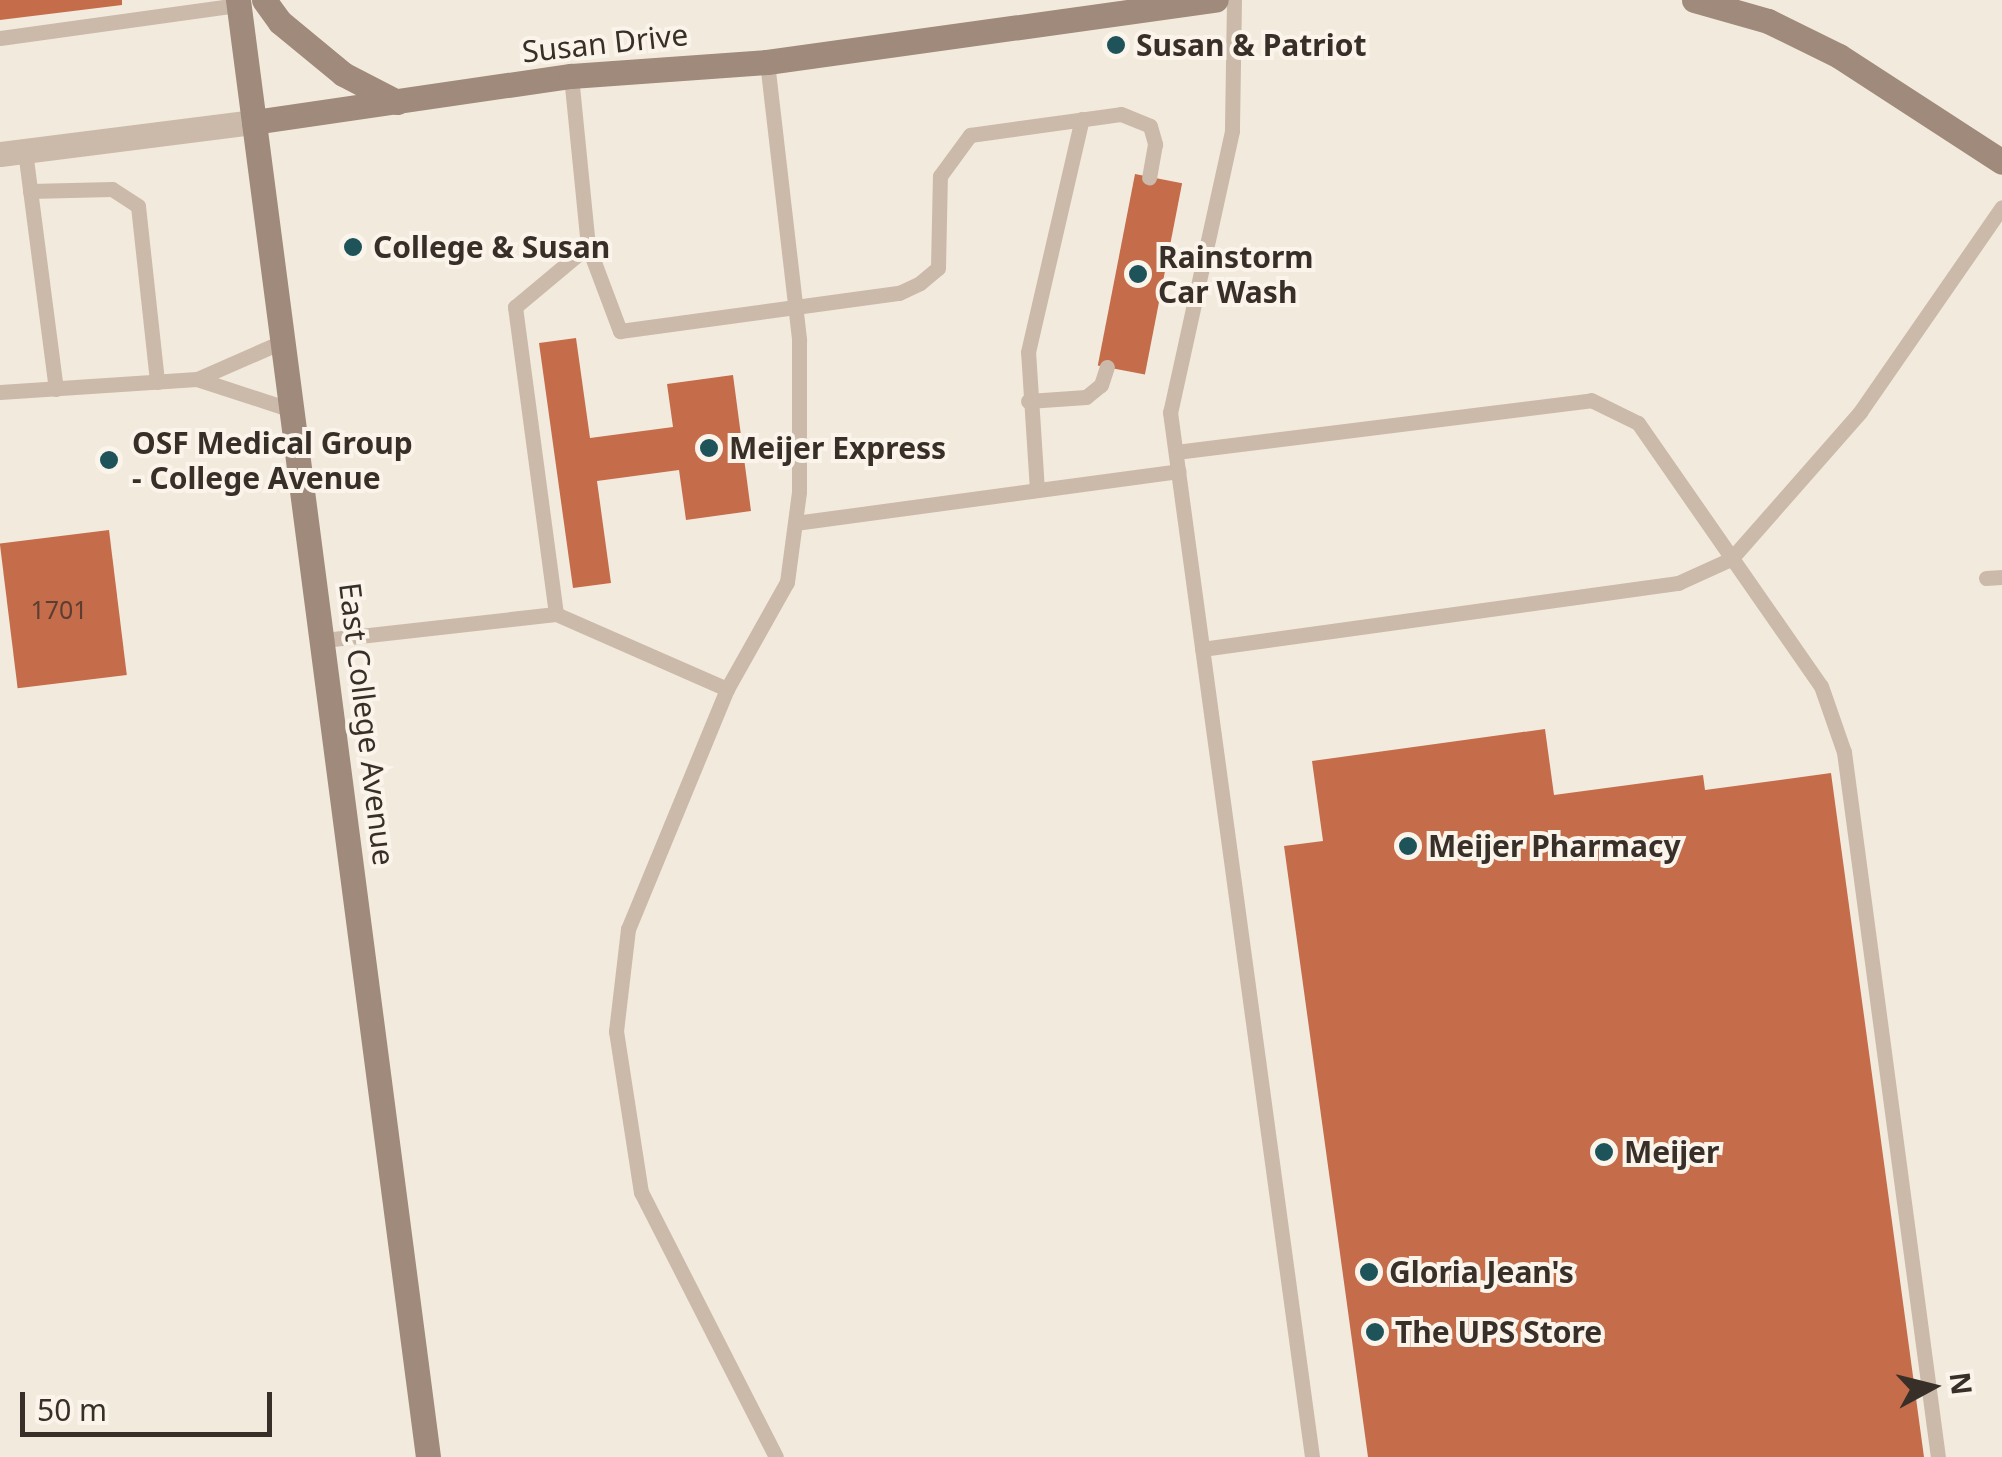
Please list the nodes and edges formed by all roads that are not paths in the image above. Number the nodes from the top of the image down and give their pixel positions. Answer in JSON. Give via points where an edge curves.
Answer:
{"nodes":[{"id":1,"x":1216,"y":0,"type":"edge"},
{"id":2,"x":1234,"y":0,"type":"edge"},
{"id":3,"x":1694,"y":0,"type":"edge"},
{"id":4,"x":247,"y":2,"type":"edge"},
{"id":5,"x":1745,"y":7,"type":"edge"},
{"id":6,"x":0,"y":38,"type":"edge"},
{"id":7,"x":767,"y":62,"type":"junction"},
{"id":8,"x":571,"y":76,"type":"junction"},
{"id":9,"x":397,"y":102,"type":"junction"},
{"id":10,"x":1082,"y":119,"type":"junction"},
{"id":11,"x":254,"y":122,"type":"junction"},
{"id":12,"x":12,"y":153,"type":"edge"},
{"id":13,"x":2002,"y":162,"type":"edge"},
{"id":14,"x":1149,"y":177,"type":"dead end"},
{"id":15,"x":30,"y":191,"type":"junction"},
{"id":16,"x":2002,"y":207,"type":"edge"},
{"id":17,"x":588,"y":246,"type":"junction"},
{"id":18,"x":795,"y":305,"type":"junction"},
{"id":19,"x":286,"y":340,"type":"junction"},
{"id":20,"x":1108,"y":367,"type":"dead end"},
{"id":21,"x":197,"y":379,"type":"junction"},
{"id":22,"x":157,"y":382,"type":"junction"},
{"id":23,"x":56,"y":388,"type":"junction"},
{"id":24,"x":0,"y":392,"type":"edge"},
{"id":25,"x":1028,"y":401,"type":"junction"},
{"id":26,"x":295,"y":410,"type":"junction"},
{"id":27,"x":1176,"y":452,"type":"junction"},
{"id":28,"x":1178,"y":471,"type":"junction"},
{"id":29,"x":1037,"y":490,"type":"junction"},
{"id":30,"x":795,"y":523,"type":"junction"},
{"id":31,"x":1731,"y":559,"type":"junction"},
{"id":32,"x":556,"y":614,"type":"junction"},
{"id":33,"x":324,"y":640,"type":"junction"},
{"id":34,"x":1202,"y":649,"type":"junction"},
{"id":35,"x":727,"y":689,"type":"junction"},
{"id":36,"x":428,"y":1457,"type":"edge"},
{"id":37,"x":776,"y":1457,"type":"edge"},
{"id":38,"x":1312,"y":1457,"type":"edge"},
{"id":39,"x":1938,"y":1457,"type":"edge"}],
"edges":[{"from":1,"to":7,"type":"main road","name":"Susan Drive"},
{"from":2,"to":27,"type":"lane","via":[[1232,132],[1215,233],[1180,348],[1170,412]]},
{"from":3,"to":5,"type":"main road"},
{"from":4,"to":6,"type":"lane"},
{"from":4,"to":9,"type":"main road","via":[[343,74]]},
{"from":4,"to":11,"type":"main road","name":"East College Avenue"},
{"from":5,"to":13,"type":"main road","via":[[1839,56]]},
{"from":7,"to":8,"type":"main road","name":"Susan Drive"},
{"from":7,"to":18,"type":"lane"},
{"from":8,"to":9,"type":"main road","name":"Susan Drive"},
{"from":8,"to":17,"type":"lane"},
{"from":9,"to":11,"type":"main road","name":"Susan Drive"},
{"from":10,"to":14,"type":"lane","via":[[1121,114],[1150,126],[1155,144]]},
{"from":10,"to":18,"type":"lane","via":[[990,130],[970,135],[954,150],[940,176],[938,268],[920,283],[899,293]]},
{"from":10,"to":25,"type":"lane","via":[[1028,352]]},
{"from":11,"to":12,"type":"street","name":"Susan Drive"},
{"from":11,"to":19,"type":"main road","name":"East College Avenue"},
{"from":12,"to":15,"type":"lane"},
{"from":15,"to":22,"type":"lane","via":[[112,189],[138,206]]},
{"from":15,"to":23,"type":"lane"},
{"from":16,"to":31,"type":"lane","via":[[1860,412]]},
{"from":17,"to":18,"type":"lane","via":[[620,331]]},
{"from":17,"to":32,"type":"lane","via":[[515,307]]},
{"from":18,"to":30,"type":"lane"},
{"from":19,"to":21,"type":"lane"},
{"from":19,"to":26,"type":"main road","name":"East College Avenue"},
{"from":20,"to":25,"type":"lane","via":[[1086,397]]},
{"from":21,"to":22,"type":"lane"},
{"from":21,"to":26,"type":"lane"},
{"from":22,"to":23,"type":"lane"},
{"from":23,"to":24,"type":"lane"},
{"from":25,"to":29,"type":"lane"},
{"from":26,"to":33,"type":"main road","name":"East College Avenue"},
{"from":27,"to":28,"type":"lane"},
{"from":27,"to":31,"type":"lane","via":[[1592,400],[1638,423]]},
{"from":28,"to":29,"type":"lane"},
{"from":28,"to":34,"type":"lane"},
{"from":29,"to":30,"type":"lane"},
{"from":30,"to":35,"type":"lane","via":[[787,582]]},
{"from":31,"to":34,"type":"lane","via":[[1678,583]]},
{"from":31,"to":39,"type":"lane","via":[[1820,686],[1844,752]]},
{"from":32,"to":33,"type":"lane"},
{"from":32,"to":35,"type":"lane"},
{"from":33,"to":36,"type":"main road","name":"East College Avenue"},
{"from":34,"to":38,"type":"lane"},
{"from":35,"to":37,"type":"lane","via":[[628,929],[616,1031],[640,1192]]}]}
